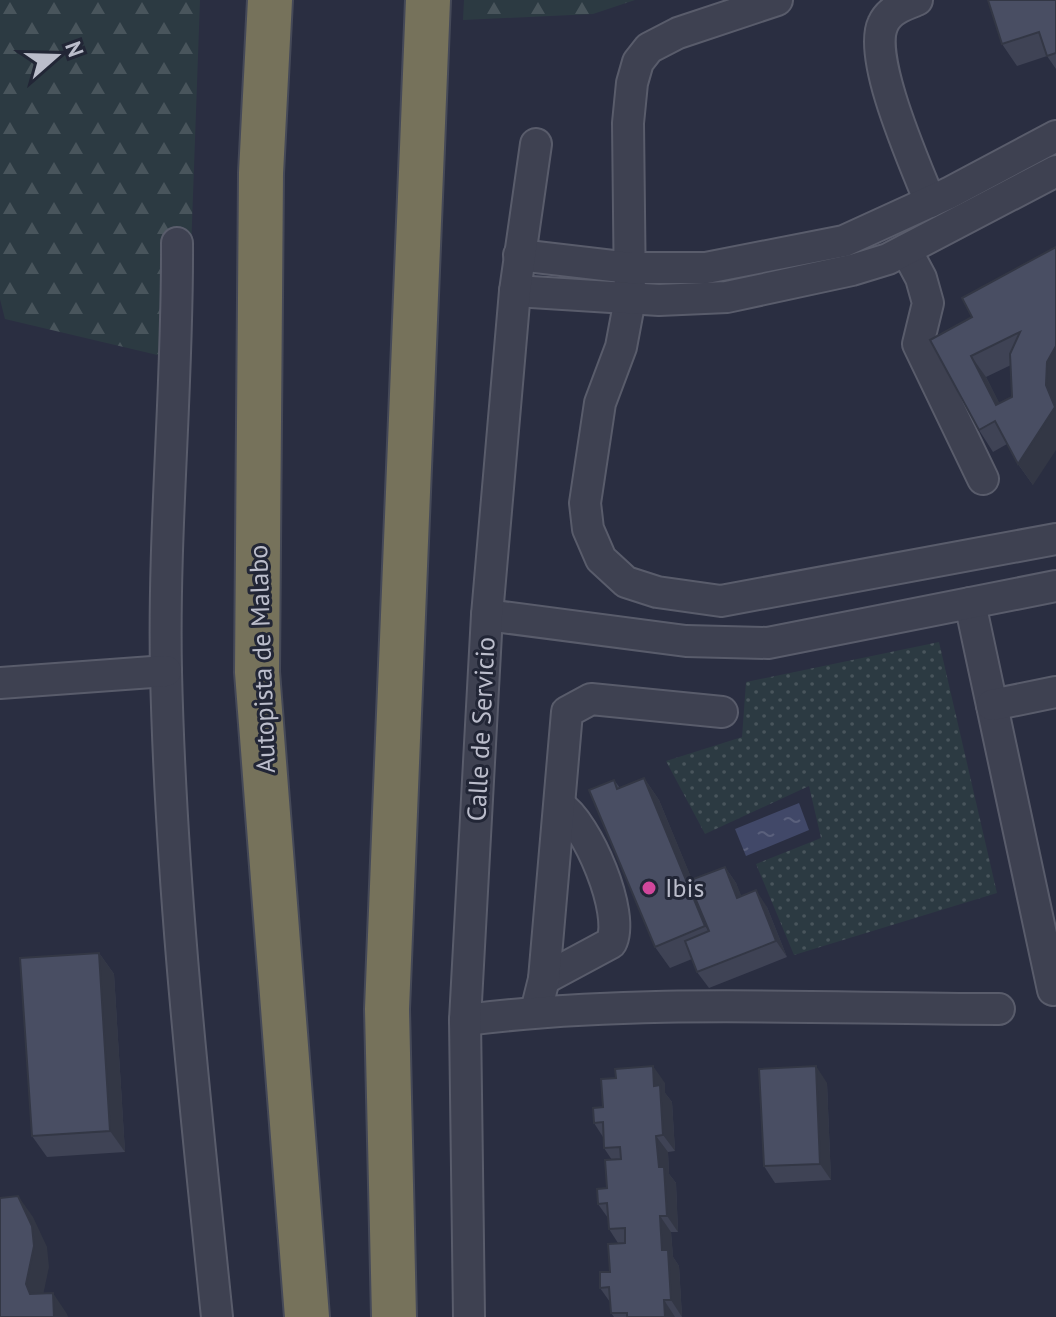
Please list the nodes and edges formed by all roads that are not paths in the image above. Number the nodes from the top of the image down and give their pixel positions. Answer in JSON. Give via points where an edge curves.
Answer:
{"nodes":[{"id":1,"x":270,"y":0,"type":"edge"},
{"id":2,"x":428,"y":0,"type":"edge"},
{"id":3,"x":777,"y":0,"type":"edge"},
{"id":4,"x":917,"y":0,"type":"edge"},
{"id":5,"x":1056,"y":136,"type":"edge"},
{"id":6,"x":536,"y":144,"type":"dead end"},
{"id":7,"x":1056,"y":171,"type":"edge"},
{"id":8,"x":930,"y":202,"type":"junction"},
{"id":9,"x":177,"y":243,"type":"dead end"},
{"id":10,"x":906,"y":250,"type":"junction"},
{"id":11,"x":519,"y":255,"type":"junction"},
{"id":12,"x":848,"y":255,"type":"junction"},
{"id":13,"x":630,"y":268,"type":"junction"},
{"id":14,"x":515,"y":291,"type":"junction"},
{"id":15,"x":630,"y":299,"type":"junction"},
{"id":16,"x":983,"y":479,"type":"dead end"},
{"id":17,"x":1056,"y":539,"type":"edge"},
{"id":18,"x":1056,"y":586,"type":"edge"},
{"id":19,"x":970,"y":603,"type":"junction"},
{"id":20,"x":487,"y":615,"type":"junction"},
{"id":21,"x":166,"y":671,"type":"junction"},
{"id":22,"x":0,"y":683,"type":"edge"},
{"id":23,"x":1056,"y":692,"type":"edge"},
{"id":24,"x":992,"y":705,"type":"junction"},
{"id":25,"x":722,"y":712,"type":"dead end"},
{"id":26,"x":560,"y":806,"type":"junction"},
{"id":27,"x":544,"y":979,"type":"junction"},
{"id":28,"x":1053,"y":990,"type":"dead end"},
{"id":29,"x":999,"y":1009,"type":"dead end"},
{"id":30,"x":536,"y":1011,"type":"junction"},
{"id":31,"x":465,"y":1020,"type":"junction"},
{"id":32,"x":217,"y":1317,"type":"edge"},
{"id":33,"x":307,"y":1317,"type":"edge"},
{"id":34,"x":394,"y":1317,"type":"edge"},
{"id":35,"x":469,"y":1317,"type":"edge"}],
"edges":[{"from":1,"to":33,"type":"highway","name":"Autopista de Malabo","via":[[261,173],[257,672]]},
{"from":2,"to":34,"type":"highway","via":[[387,1009]]},
{"from":3,"to":13,"type":"street","via":[[678,33],[649,48],[638,62],[628,123]]},
{"from":4,"to":8,"type":"street","via":[[895,9],[882,25],[881,51],[886,84]]},
{"from":5,"to":8,"type":"street"},
{"from":6,"to":11,"type":"street","name":"Calle de Servicio"},
{"from":7,"to":10,"type":"street"},
{"from":8,"to":12,"type":"street"},
{"from":9,"to":21,"type":"street"},
{"from":10,"to":12,"type":"street"},
{"from":10,"to":16,"type":"street","via":[[928,303],[918,344]]},
{"from":11,"to":13,"type":"street"},
{"from":11,"to":14,"type":"street","name":"Calle de Servicio"},
{"from":12,"to":13,"type":"street","via":[[706,268]]},
{"from":12,"to":15,"type":"street","via":[[727,297]]},
{"from":13,"to":15,"type":"street"},
{"from":14,"to":15,"type":"street"},
{"from":14,"to":20,"type":"street","name":"Calle de Servicio"},
{"from":15,"to":17,"type":"street","via":[[621,347],[600,403],[585,503],[588,529],[601,559],[626,582],[721,601]]},
{"from":18,"to":19,"type":"street"},
{"from":19,"to":20,"type":"street","via":[[768,643],[723,644]]},
{"from":19,"to":24,"type":"street"},
{"from":20,"to":31,"type":"street","name":"Calle de Servicio"},
{"from":21,"to":22,"type":"street"},
{"from":21,"to":32,"type":"street","via":[[190,1079]]},
{"from":23,"to":24,"type":"street"},
{"from":24,"to":28,"type":"street"},
{"from":25,"to":26,"type":"street","via":[[591,699],[576,704],[567,712]]},
{"from":26,"to":27,"type":"street"},
{"from":26,"to":27,"type":"street","via":[[580,824],[614,908],[617,933],[611,943]]},
{"from":27,"to":30,"type":"street"},
{"from":29,"to":30,"type":"street","via":[[641,1005]]},
{"from":30,"to":31,"type":"street"},
{"from":31,"to":35,"type":"street","name":"Calle de Servicio"}]}
